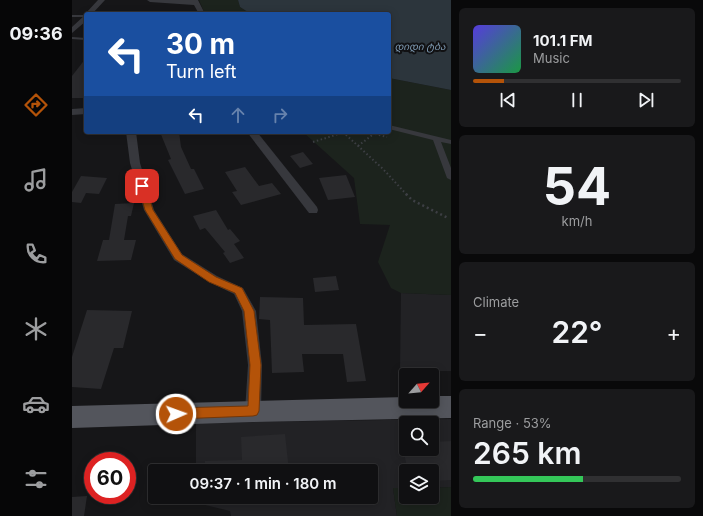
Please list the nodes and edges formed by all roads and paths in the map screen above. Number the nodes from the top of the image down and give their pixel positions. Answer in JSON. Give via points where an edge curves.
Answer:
{"nodes":[{"id":1,"x":102,"y":0,"type":"edge"},
{"id":2,"x":150,"y":0,"type":"edge"},
{"id":3,"x":195,"y":2,"type":"edge"},
{"id":4,"x":90,"y":12,"type":"edge"},
{"id":5,"x":201,"y":12,"type":"edge"},
{"id":6,"x":72,"y":16,"type":"edge"},
{"id":7,"x":84,"y":16,"type":"edge"},
{"id":8,"x":84,"y":18,"type":"edge"},
{"id":9,"x":72,"y":31,"type":"edge"},
{"id":10,"x":72,"y":38,"type":"edge"},
{"id":11,"x":84,"y":39,"type":"edge"},
{"id":12,"x":84,"y":111,"type":"edge"},
{"id":13,"x":72,"y":112,"type":"edge"},
{"id":14,"x":391,"y":127,"type":"edge"},
{"id":15,"x":131,"y":134,"type":"edge"},
{"id":16,"x":254,"y":134,"type":"edge"},
{"id":17,"x":338,"y":134,"type":"edge"},
{"id":18,"x":346,"y":134,"type":"edge"},
{"id":19,"x":373,"y":134,"type":"edge"},
{"id":20,"x":436,"y":138,"type":"junction"},
{"id":21,"x":313,"y":142,"type":"dead end"},
{"id":22,"x":451,"y":142,"type":"edge"},
{"id":23,"x":358,"y":146,"type":"junction"},
{"id":24,"x":451,"y":178,"type":"edge"},
{"id":25,"x":313,"y":210,"type":"dead end"},
{"id":26,"x":448,"y":218,"type":"dead end"},
{"id":27,"x":451,"y":407,"type":"edge"},
{"id":28,"x":253,"y":411,"type":"junction"},
{"id":29,"x":72,"y":417,"type":"edge"}],
"edges":[{"from":1,"to":4,"type":"street"},
{"from":2,"to":3,"type":"street"},
{"from":3,"to":5,"type":"street"},
{"from":6,"to":7,"type":"lane"},
{"from":8,"to":9,"type":"street"},
{"from":10,"to":11,"type":"lane"},
{"from":12,"to":13,"type":"street"},
{"from":14,"to":20,"type":"street"},
{"from":15,"to":28,"type":"street","via":[[135,163],[149,210],[178,257],[213,280],[239,291],[249,311],[255,365]]},
{"from":16,"to":25,"type":"street"},
{"from":17,"to":21,"type":"path"},
{"from":18,"to":23,"type":"path"},
{"from":19,"to":23,"type":"path"},
{"from":20,"to":22,"type":"street"},
{"from":20,"to":24,"type":"street"},
{"from":23,"to":26,"type":"path","via":[[412,200]]},
{"from":27,"to":28,"type":"main road"},
{"from":28,"to":29,"type":"main road"}]}
